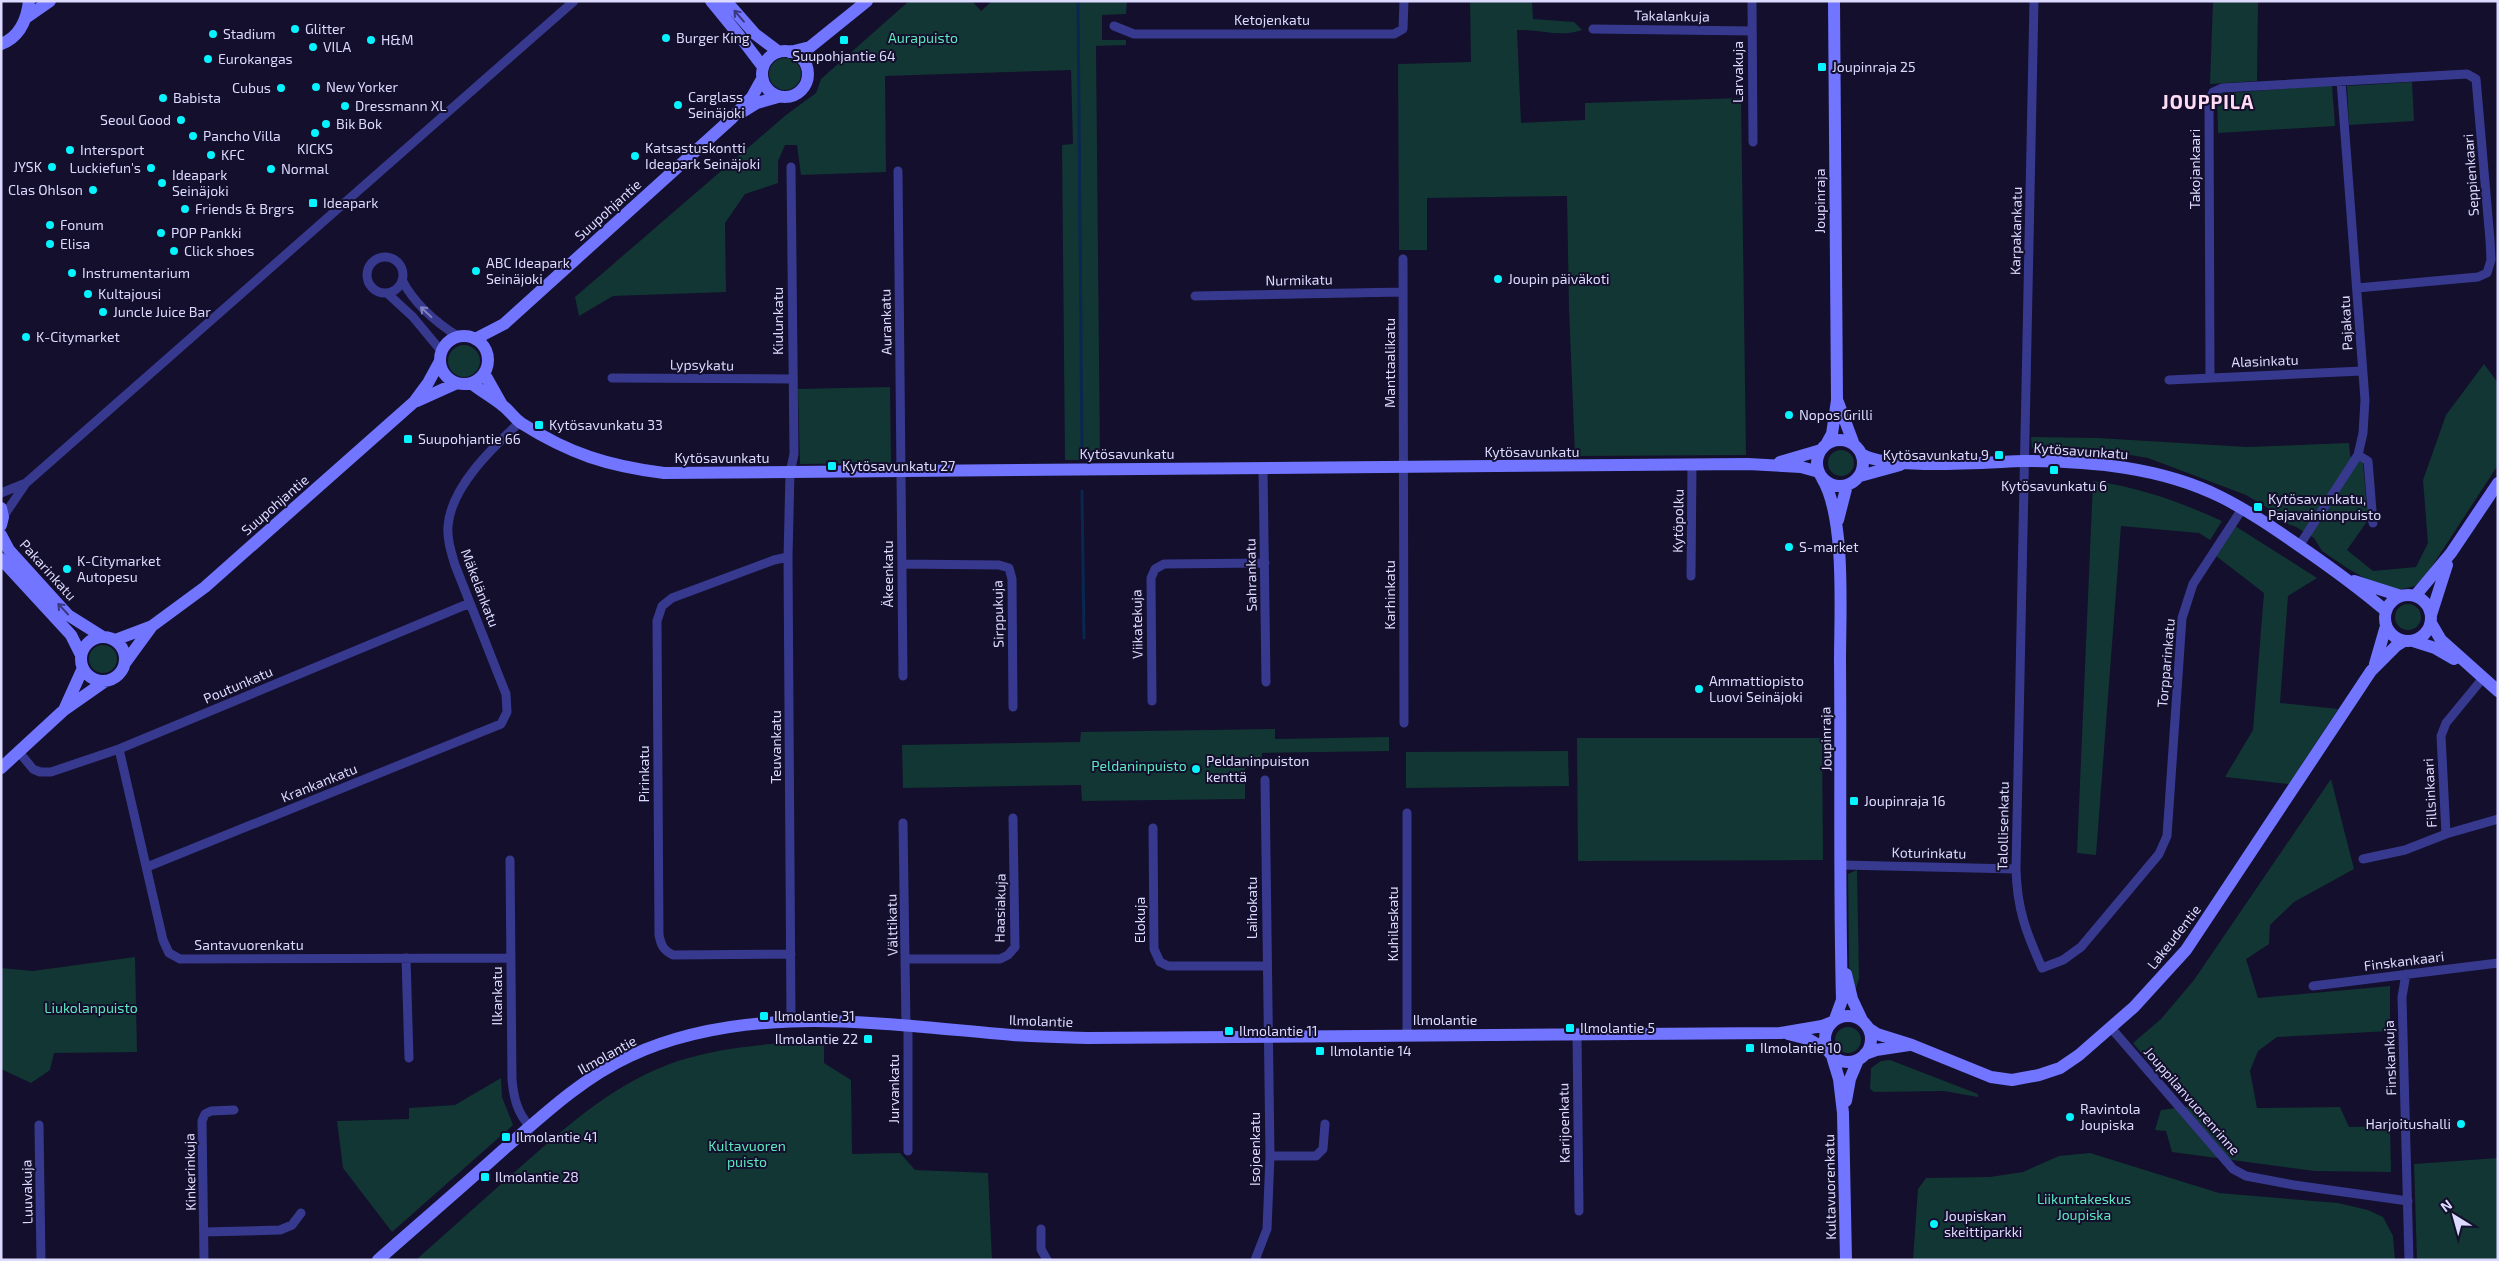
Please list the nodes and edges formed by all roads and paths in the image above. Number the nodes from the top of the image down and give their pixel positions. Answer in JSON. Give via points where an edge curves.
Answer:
{"nodes":[{"id":1,"x":29,"y":1,"type":"edge"},
{"id":2,"x":50,"y":1,"type":"edge"},
{"id":3,"x":574,"y":1,"type":"edge"},
{"id":4,"x":711,"y":1,"type":"edge"},
{"id":5,"x":726,"y":1,"type":"edge"},
{"id":6,"x":867,"y":1,"type":"edge"},
{"id":7,"x":1404,"y":1,"type":"edge"},
{"id":8,"x":1752,"y":1,"type":"edge"},
{"id":9,"x":1834,"y":1,"type":"edge"},
{"id":10,"x":2034,"y":1,"type":"edge"},
{"id":11,"x":27,"y":17,"type":"junction"},
{"id":12,"x":1114,"y":26,"type":"dead end"},
{"id":13,"x":1593,"y":29,"type":"dead end"},
{"id":14,"x":1752,"y":31,"type":"junction"},
{"id":15,"x":829,"y":34,"type":"junction"},
{"id":16,"x":1,"y":44,"type":"edge"},
{"id":17,"x":785,"y":52,"type":"junction"},
{"id":18,"x":808,"y":71,"type":"junction"},
{"id":19,"x":762,"y":73,"type":"junction"},
{"id":20,"x":2341,"y":81,"type":"junction"},
{"id":21,"x":778,"y":96,"type":"junction"},
{"id":22,"x":731,"y":119,"type":"junction"},
{"id":23,"x":1753,"y":142,"type":"dead end"},
{"id":24,"x":792,"y":168,"type":"dead end"},
{"id":25,"x":898,"y":171,"type":"dead end"},
{"id":26,"x":1403,"y":259,"type":"dead end"},
{"id":27,"x":402,"y":280,"type":"junction"},
{"id":28,"x":2357,"y":288,"type":"junction"},
{"id":29,"x":1403,"y":292,"type":"junction"},
{"id":30,"x":387,"y":293,"type":"junction"},
{"id":31,"x":1195,"y":296,"type":"dead end"},
{"id":32,"x":504,"y":324,"type":"junction"},
{"id":33,"x":459,"y":337,"type":"junction"},
{"id":34,"x":475,"y":339,"type":"junction"},
{"id":35,"x":441,"y":356,"type":"junction"},
{"id":36,"x":488,"y":358,"type":"junction"},
{"id":37,"x":2362,"y":371,"type":"junction"},
{"id":38,"x":484,"y":373,"type":"junction"},
{"id":39,"x":2210,"y":377,"type":"junction"},
{"id":40,"x":612,"y":378,"type":"dead end"},
{"id":41,"x":792,"y":379,"type":"junction"},
{"id":42,"x":2169,"y":380,"type":"dead end"},
{"id":43,"x":457,"y":383,"type":"junction"},
{"id":44,"x":471,"y":383,"type":"junction"},
{"id":45,"x":1838,"y":400,"type":"junction"},
{"id":46,"x":414,"y":402,"type":"junction"},
{"id":47,"x":502,"y":405,"type":"junction"},
{"id":48,"x":520,"y":422,"type":"junction"},
{"id":49,"x":1852,"y":442,"type":"junction"},
{"id":50,"x":1824,"y":447,"type":"junction"},
{"id":51,"x":1862,"y":455,"type":"junction"},
{"id":52,"x":2358,"y":455,"type":"junction"},
{"id":53,"x":2025,"y":461,"type":"junction"},
{"id":54,"x":1907,"y":463,"type":"junction"},
{"id":55,"x":1770,"y":464,"type":"junction"},
{"id":56,"x":1692,"y":465,"type":"junction"},
{"id":57,"x":1404,"y":467,"type":"junction"},
{"id":58,"x":1263,"y":468,"type":"junction"},
{"id":59,"x":901,"y":471,"type":"junction"},
{"id":60,"x":790,"y":473,"type":"junction"},
{"id":61,"x":1821,"y":475,"type":"junction"},
{"id":62,"x":1860,"y":476,"type":"junction"},
{"id":63,"x":26,"y":483,"type":"junction"},
{"id":64,"x":2498,"y":483,"type":"edge"},
{"id":65,"x":1847,"y":485,"type":"junction"},
{"id":66,"x":1,"y":493,"type":"edge"},
{"id":67,"x":2242,"y":509,"type":"junction"},
{"id":68,"x":2,"y":517,"type":"edge"},
{"id":69,"x":1837,"y":523,"type":"junction"},
{"id":70,"x":2373,"y":523,"type":"dead end"},
{"id":71,"x":1,"y":535,"type":"edge"},
{"id":72,"x":2299,"y":546,"type":"junction"},
{"id":73,"x":2451,"y":553,"type":"junction"},
{"id":74,"x":788,"y":557,"type":"junction"},
{"id":75,"x":1,"y":559,"type":"edge"},
{"id":76,"x":1265,"y":563,"type":"junction"},
{"id":77,"x":902,"y":564,"type":"junction"},
{"id":78,"x":1691,"y":576,"type":"dead end"},
{"id":79,"x":2344,"y":577,"type":"junction"},
{"id":80,"x":2400,"y":596,"type":"junction"},
{"id":81,"x":2415,"y":596,"type":"junction"},
{"id":82,"x":470,"y":603,"type":"junction"},
{"id":83,"x":2386,"y":611,"type":"junction"},
{"id":84,"x":2431,"y":619,"type":"junction"},
{"id":85,"x":152,"y":626,"type":"junction"},
{"id":86,"x":2386,"y":626,"type":"junction"},
{"id":87,"x":109,"y":639,"type":"junction"},
{"id":88,"x":2409,"y":641,"type":"junction"},
{"id":89,"x":81,"y":655,"type":"junction"},
{"id":90,"x":125,"y":663,"type":"junction"},
{"id":91,"x":82,"y":668,"type":"junction"},
{"id":92,"x":2472,"y":670,"type":"junction"},
{"id":93,"x":2372,"y":672,"type":"junction"},
{"id":94,"x":903,"y":676,"type":"dead end"},
{"id":95,"x":2483,"y":678,"type":"junction"},
{"id":96,"x":104,"y":682,"type":"junction"},
{"id":97,"x":1266,"y":682,"type":"dead end"},
{"id":98,"x":2498,"y":690,"type":"edge"},
{"id":99,"x":1152,"y":701,"type":"dead end"},
{"id":100,"x":1013,"y":707,"type":"dead end"},
{"id":101,"x":64,"y":710,"type":"junction"},
{"id":102,"x":1404,"y":723,"type":"dead end"},
{"id":103,"x":501,"y":724,"type":"joint"},
{"id":104,"x":119,"y":749,"type":"junction"},
{"id":105,"x":19,"y":752,"type":"junction"},
{"id":106,"x":1,"y":768,"type":"edge"},
{"id":107,"x":1265,"y":780,"type":"dead end"},
{"id":108,"x":2170,"y":804,"type":"joint"},
{"id":109,"x":1407,"y":813,"type":"dead end"},
{"id":110,"x":1013,"y":818,"type":"dead end"},
{"id":111,"x":2498,"y":819,"type":"edge"},
{"id":112,"x":903,"y":823,"type":"dead end"},
{"id":113,"x":1153,"y":828,"type":"dead end"},
{"id":114,"x":2446,"y":834,"type":"junction"},
{"id":115,"x":2363,"y":859,"type":"dead end"},
{"id":116,"x":510,"y":860,"type":"dead end"},
{"id":117,"x":1842,"y":865,"type":"junction"},
{"id":118,"x":148,"y":867,"type":"junction"},
{"id":119,"x":2016,"y":869,"type":"junction"},
{"id":120,"x":791,"y":954,"type":"junction"},
{"id":121,"x":1841,"y":955,"type":"junction"},
{"id":122,"x":406,"y":958,"type":"junction"},
{"id":123,"x":510,"y":958,"type":"junction"},
{"id":124,"x":906,"y":959,"type":"junction"},
{"id":125,"x":2498,"y":964,"type":"edge"},
{"id":126,"x":1266,"y":966,"type":"junction"},
{"id":127,"x":2406,"y":974,"type":"junction"},
{"id":128,"x":2313,"y":986,"type":"dead end"},
{"id":129,"x":1834,"y":1020,"type":"junction"},
{"id":130,"x":791,"y":1021,"type":"junction"},
{"id":131,"x":1865,"y":1024,"type":"junction"},
{"id":132,"x":907,"y":1026,"type":"junction"},
{"id":133,"x":2112,"y":1029,"type":"junction"},
{"id":134,"x":1781,"y":1032,"type":"junction"},
{"id":135,"x":1577,"y":1034,"type":"junction"},
{"id":136,"x":1267,"y":1036,"type":"junction"},
{"id":137,"x":1407,"y":1036,"type":"junction"},
{"id":138,"x":1912,"y":1045,"type":"junction"},
{"id":139,"x":1829,"y":1053,"type":"junction"},
{"id":140,"x":1862,"y":1057,"type":"junction"},
{"id":141,"x":409,"y":1058,"type":"dead end"},
{"id":142,"x":234,"y":1110,"type":"dead end"},
{"id":143,"x":1843,"y":1114,"type":"junction"},
{"id":144,"x":40,"y":1124,"type":"dead end"},
{"id":145,"x":1325,"y":1124,"type":"dead end"},
{"id":146,"x":530,"y":1127,"type":"junction"},
{"id":147,"x":908,"y":1151,"type":"dead end"},
{"id":148,"x":1270,"y":1156,"type":"junction"},
{"id":149,"x":2408,"y":1201,"type":"junction"},
{"id":150,"x":1579,"y":1210,"type":"dead end"},
{"id":151,"x":301,"y":1213,"type":"dead end"},
{"id":152,"x":1041,"y":1229,"type":"dead end"},
{"id":153,"x":204,"y":1232,"type":"junction"},
{"id":154,"x":41,"y":1260,"type":"edge"},
{"id":155,"x":204,"y":1260,"type":"edge"},
{"id":156,"x":378,"y":1260,"type":"edge"},
{"id":157,"x":1047,"y":1260,"type":"edge"},
{"id":158,"x":1255,"y":1260,"type":"edge"},
{"id":159,"x":1846,"y":1260,"type":"edge"},
{"id":160,"x":2409,"y":1260,"type":"edge"}],
"edges":[{"from":1,"to":11,"type":"street"},
{"from":2,"to":11,"type":"street"},
{"from":3,"to":63,"type":"street"},
{"from":4,"to":19,"type":"street","via":[[743,39]]},
{"from":17,"to":5,"type":"street","one_way":true,"via":[[755,34]]},
{"from":6,"to":15,"type":"street"},
{"from":7,"to":12,"type":"street","name":"Ketojenkatu","via":[[1403,29],[1394,34],[1134,34]]},
{"from":8,"to":14,"type":"street","name":"Larvakuja"},
{"from":9,"to":45,"type":"street","name":"Joupinraja"},
{"from":10,"to":53,"type":"street","name":"Karpakankatu"},
{"from":11,"to":16,"type":"street","via":[[18,32]]},
{"from":13,"to":14,"type":"street","name":"Takalankuja"},
{"from":14,"to":23,"type":"street","name":"Larvakuja"},
{"from":15,"to":17,"type":"street","via":[[810,46]]},
{"from":15,"to":18,"type":"street"},
{"from":17,"to":18,"type":"street","via":[[802,59]]},
{"from":17,"to":19,"type":"street","via":[[771,56]]},
{"from":18,"to":21,"type":"street","via":[[808,79],[800,92],[786,98]]},
{"from":19,"to":21,"type":"street","via":[[766,88]]},
{"from":19,"to":22,"type":"street","name":"Suupohjantie","via":[[752,97]]},
{"from":20,"to":28,"type":"street","name":"Pajakatu"},
{"from":20,"to":28,"type":"street","name":"Seppienkaari","via":[[2467,74],[2476,79],[2490,240],[2491,260],[2487,273],[2478,277]]},
{"from":20,"to":39,"type":"street","name":"Takojankaari","via":[[2222,88],[2212,92],[2209,101]]},
{"from":21,"to":22,"type":"street","name":"Suupohjantie"},
{"from":22,"to":32,"type":"street","name":"Suupohjantie"},
{"from":24,"to":41,"type":"street","name":"Kiulunkatu"},
{"from":25,"to":59,"type":"street","name":"Aurankatu"},
{"from":26,"to":29,"type":"street","name":"Manttaalikatu"},
{"from":27,"to":30,"type":"street"},
{"from":27,"to":30,"type":"street","via":[[401,267],[393,259],[382,258],[373,262],[368,271],[368,282],[374,289]]},
{"from":33,"to":27,"type":"street","one_way":true,"via":[[422,309]]},
{"from":28,"to":37,"type":"street","name":"Pajakatu"},
{"from":29,"to":31,"type":"street","name":"Nurmikatu"},
{"from":29,"to":57,"type":"street","name":"Manttaalikatu"},
{"from":30,"to":35,"type":"street","via":[[413,317]]},
{"from":32,"to":34,"type":"street","name":"Suupohjantie"},
{"from":32,"to":36,"type":"street","name":"Suupohjantie"},
{"from":33,"to":34,"type":"street"},
{"from":33,"to":35,"type":"street","via":[[451,340]]},
{"from":34,"to":36,"type":"street","via":[[486,350]]},
{"from":35,"to":43,"type":"street","via":[[445,374]]},
{"from":35,"to":46,"type":"street","name":"Suupohjantie"},
{"from":36,"to":38,"type":"street"},
{"from":37,"to":39,"type":"street","name":"Alasinkatu"},
{"from":37,"to":52,"type":"street","name":"Pajakatu","via":[[2365,400]]},
{"from":38,"to":44,"type":"street"},
{"from":38,"to":47,"type":"street","name":"Kytösavunkatu"},
{"from":39,"to":42,"type":"street","name":"Alasinkatu"},
{"from":40,"to":41,"type":"street","name":"Lypsykatu"},
{"from":41,"to":60,"type":"street","name":"Kiulunkatu","via":[[794,454]]},
{"from":43,"to":44,"type":"street"},
{"from":43,"to":46,"type":"street","name":"Suupohjantie"},
{"from":44,"to":47,"type":"street","name":"Kytösavunkatu"},
{"from":45,"to":49,"type":"street","name":"Joupinraja"},
{"from":45,"to":50,"type":"street","name":"Joupinraja","via":[[1832,434]]},
{"from":46,"to":85,"type":"street","name":"Suupohjantie","via":[[205,587]]},
{"from":47,"to":48,"type":"street","name":"Kytösavunkatu"},
{"from":48,"to":60,"type":"street","name":"Kytösavunkatu","via":[[588,458],[622,468],[664,473]]},
{"from":48,"to":82,"type":"street","name":"Mäkelänkatu","via":[[464,482],[452,506],[449,546]]},
{"from":49,"to":50,"type":"street","via":[[1840,439]]},
{"from":49,"to":51,"type":"street"},
{"from":50,"to":55,"type":"street","name":"Kytösavunkatu"},
{"from":50,"to":61,"type":"street","via":[[1817,465]]},
{"from":51,"to":54,"type":"street","name":"Kytösavunkatu","via":[[1870,459]]},
{"from":51,"to":62,"type":"street"},
{"from":52,"to":70,"type":"street","via":[[2368,461]]},
{"from":52,"to":72,"type":"street","name":"Pajakatu"},
{"from":53,"to":54,"type":"street","name":"Kytösavunkatu"},
{"from":53,"to":67,"type":"street","name":"Kytösavunkatu","via":[[2109,465],[2146,472],[2220,496]]},
{"from":53,"to":119,"type":"street","name":"Talollisenkatu"},
{"from":54,"to":62,"type":"street","name":"Kytösavunkatu"},
{"from":55,"to":56,"type":"street","name":"Kytösavunkatu"},
{"from":55,"to":61,"type":"street","name":"Kytösavunkatu","via":[[1811,468]]},
{"from":56,"to":57,"type":"street","name":"Kytösavunkatu"},
{"from":56,"to":78,"type":"street","name":"Kytöpolku"},
{"from":57,"to":58,"type":"street","name":"Kytösavunkatu"},
{"from":57,"to":102,"type":"street","name":"Karhinkatu"},
{"from":58,"to":59,"type":"street","name":"Kytösavunkatu"},
{"from":58,"to":76,"type":"street","name":"Sahrankatu"},
{"from":59,"to":60,"type":"street","name":"Kytösavunkatu"},
{"from":59,"to":77,"type":"street","name":"Äkeenkatu"},
{"from":60,"to":74,"type":"street","name":"Teuvankatu"},
{"from":61,"to":65,"type":"street","via":[[1833,485]]},
{"from":61,"to":69,"type":"street","name":"Joupinraja","via":[[1831,495]]},
{"from":62,"to":65,"type":"street"},
{"from":63,"to":66,"type":"street"},
{"from":63,"to":68,"type":"street"},
{"from":64,"to":73,"type":"street"},
{"from":65,"to":69,"type":"street","name":"Joupinraja"},
{"from":67,"to":72,"type":"street","name":"Kytösavunkatu"},
{"from":67,"to":108,"type":"street","name":"Torpparinkatu","via":[[2193,584],[2182,618]]},
{"from":69,"to":117,"type":"street","name":"Joupinraja"},
{"from":87,"to":71,"type":"street","name":"Pakarinkatu","one_way":true,"via":[[68,615],[9,550]]},
{"from":72,"to":79,"type":"street","name":"Kytösavunkatu"},
{"from":73,"to":81,"type":"street"},
{"from":73,"to":84,"type":"street"},
{"from":74,"to":120,"type":"street","name":"Teuvankatu"},
{"from":74,"to":120,"type":"street","name":"Pirinkatu","via":[[672,598],[662,606],[659,614],[659,935],[660,944],[673,955]]},
{"from":75,"to":89,"type":"street","name":"Pakarinkatu","via":[[71,634]]},
{"from":76,"to":97,"type":"street","name":"Sahrankatu"},
{"from":76,"to":99,"type":"street","name":"Viikatekuja","via":[[1164,564],[1155,569],[1150,578]]},
{"from":77,"to":94,"type":"street","name":"Äkeenkatu"},
{"from":77,"to":100,"type":"street","name":"Sirppukuja","via":[[999,565],[1009,568],[1012,579]]},
{"from":79,"to":80,"type":"street","name":"Kytösavunkatu"},
{"from":79,"to":83,"type":"street","name":"Kytösavunkatu"},
{"from":80,"to":81,"type":"street"},
{"from":80,"to":83,"type":"street"},
{"from":81,"to":84,"type":"street","via":[[2426,603]]},
{"from":82,"to":103,"type":"street","name":"Mäkelänkatu","via":[[506,694],[507,712]]},
{"from":82,"to":104,"type":"street","name":"Poutunkatu"},
{"from":83,"to":86,"type":"street"},
{"from":84,"to":88,"type":"street","via":[[2424,634]]},
{"from":84,"to":92,"type":"street","via":[[2441,640]]},
{"from":85,"to":87,"type":"street","name":"Suupohjantie"},
{"from":85,"to":90,"type":"street","name":"Suupohjantie"},
{"from":86,"to":88,"type":"street","via":[[2393,636]]},
{"from":86,"to":93,"type":"street","name":"Lakeudentie"},
{"from":87,"to":89,"type":"street","via":[[97,638],[86,644]]},
{"from":87,"to":90,"type":"street","via":[[123,650]]},
{"from":88,"to":92,"type":"street","via":[[2435,648]]},
{"from":88,"to":93,"type":"street","name":"Lakeudentie","via":[[2396,646]]},
{"from":89,"to":91,"type":"street"},
{"from":90,"to":96,"type":"street","via":[[118,676]]},
{"from":91,"to":96,"type":"street","via":[[91,678]]},
{"from":91,"to":101,"type":"street"},
{"from":92,"to":95,"type":"street"},
{"from":93,"to":133,"type":"street","name":"Lakeudentie","via":[[2207,921],[2161,979]]},
{"from":95,"to":98,"type":"street"},
{"from":95,"to":114,"type":"street","name":"Fillsinkaari","via":[[2446,723],[2441,736]]},
{"from":96,"to":101,"type":"street"},
{"from":101,"to":105,"type":"street"},
{"from":103,"to":118,"type":"street","name":"Krankankatu"},
{"from":104,"to":105,"type":"street","name":"Poutunkatu","via":[[52,772],[33,769]]},
{"from":104,"to":118,"type":"street","name":"Santavuorenkatu"},
{"from":105,"to":106,"type":"street"},
{"from":107,"to":126,"type":"street","name":"Laihokatu"},
{"from":108,"to":119,"type":"street","name":"Talollisenkatu","via":[[2167,836],[2159,854],[2081,947],[2063,960],[2042,968],[2016,899]]},
{"from":109,"to":137,"type":"street","name":"Kuhilaskatu"},
{"from":110,"to":124,"type":"street","name":"Haasiakuja","via":[[1015,947],[1000,959]]},
{"from":111,"to":114,"type":"street"},
{"from":112,"to":124,"type":"street","name":"Välttikatu"},
{"from":113,"to":126,"type":"street","name":"Elokuja","via":[[1154,949],[1160,962],[1168,966]]},
{"from":114,"to":115,"type":"street","name":"Fillsinkaari","via":[[2405,850]]},
{"from":116,"to":123,"type":"street","name":"Ilkankatu"},
{"from":117,"to":119,"type":"street","name":"Koturinkatu"},
{"from":117,"to":121,"type":"street","name":"Joupinraja"},
{"from":118,"to":122,"type":"street","name":"Santavuorenkatu","via":[[163,940],[169,952],[180,959]]},
{"from":120,"to":130,"type":"street","name":"Teuvankatu"},
{"from":121,"to":129,"type":"street","name":"Joupinraja","via":[[1842,1000]]},
{"from":121,"to":131,"type":"street","name":"Joupinraja","via":[[1852,999]]},
{"from":122,"to":123,"type":"street","name":"Santavuorenkatu"},
{"from":122,"to":141,"type":"street"},
{"from":123,"to":146,"type":"street","name":"Ilkankatu","via":[[514,1100]]},
{"from":124,"to":132,"type":"street","name":"Välttikatu"},
{"from":125,"to":127,"type":"street","name":"Finskankaari"},
{"from":126,"to":136,"type":"street","name":"Laihokatu"},
{"from":127,"to":128,"type":"street","name":"Finskankaari"},
{"from":127,"to":149,"type":"street","name":"Finskankuja","via":[[2402,1005]]},
{"from":129,"to":131,"type":"street","via":[[1849,1016]]},
{"from":129,"to":134,"type":"street","name":"Ilmolantie","via":[[1822,1026]]},
{"from":129,"to":139,"type":"street","via":[[1825,1035]]},
{"from":130,"to":132,"type":"street","name":"Ilmolantie"},
{"from":130,"to":146,"type":"street","name":"Ilmolantie","via":[[706,1031],[630,1056],[593,1077]]},
{"from":131,"to":138,"type":"street","name":"Lakeudentie","via":[[1877,1034]]},
{"from":131,"to":140,"type":"street","via":[[1871,1042]]},
{"from":132,"to":136,"type":"street","name":"Ilmolantie","via":[[1016,1036]]},
{"from":132,"to":147,"type":"street","name":"Jurvankatu"},
{"from":133,"to":138,"type":"street","name":"Lakeudentie","via":[[2060,1068],[2012,1080],[1991,1077]]},
{"from":133,"to":149,"type":"street","name":"Jouppilanvuorenrinne","via":[[2233,1169],[2246,1176],[2294,1185]]},
{"from":134,"to":135,"type":"street","name":"Ilmolantie"},
{"from":134,"to":139,"type":"street","name":"Ilmolantie","via":[[1808,1039]]},
{"from":135,"to":137,"type":"street","name":"Ilmolantie"},
{"from":135,"to":150,"type":"street","name":"Karijoenkatu"},
{"from":136,"to":137,"type":"street","name":"Ilmolantie"},
{"from":136,"to":148,"type":"street","name":"Isojoenkatu"},
{"from":138,"to":140,"type":"street","name":"Lakeudentie","via":[[1876,1050]]},
{"from":139,"to":140,"type":"street","via":[[1844,1062]]},
{"from":139,"to":143,"type":"street","name":"Kultavuorenkatu","via":[[1839,1079]]},
{"from":140,"to":143,"type":"street","name":"Kultavuorenkatu","via":[[1850,1079]]},
{"from":142,"to":153,"type":"street","name":"Kinkerinkuja","via":[[211,1111],[202,1121]]},
{"from":143,"to":159,"type":"street","name":"Kultavuorenkatu"},
{"from":144,"to":154,"type":"street","name":"Luuvakuja"},
{"from":145,"to":148,"type":"street","via":[[1323,1149],[1316,1156]]},
{"from":146,"to":156,"type":"street","name":"Ilmolantie"},
{"from":148,"to":158,"type":"street","name":"Isojoenkatu","via":[[1267,1229]]},
{"from":149,"to":160,"type":"street","name":"Finskankuja"},
{"from":151,"to":153,"type":"street","via":[[292,1225],[280,1230]]},
{"from":152,"to":157,"type":"street","via":[[1041,1249]]},
{"from":153,"to":155,"type":"street","name":"Kinkerinkuja"}]}
